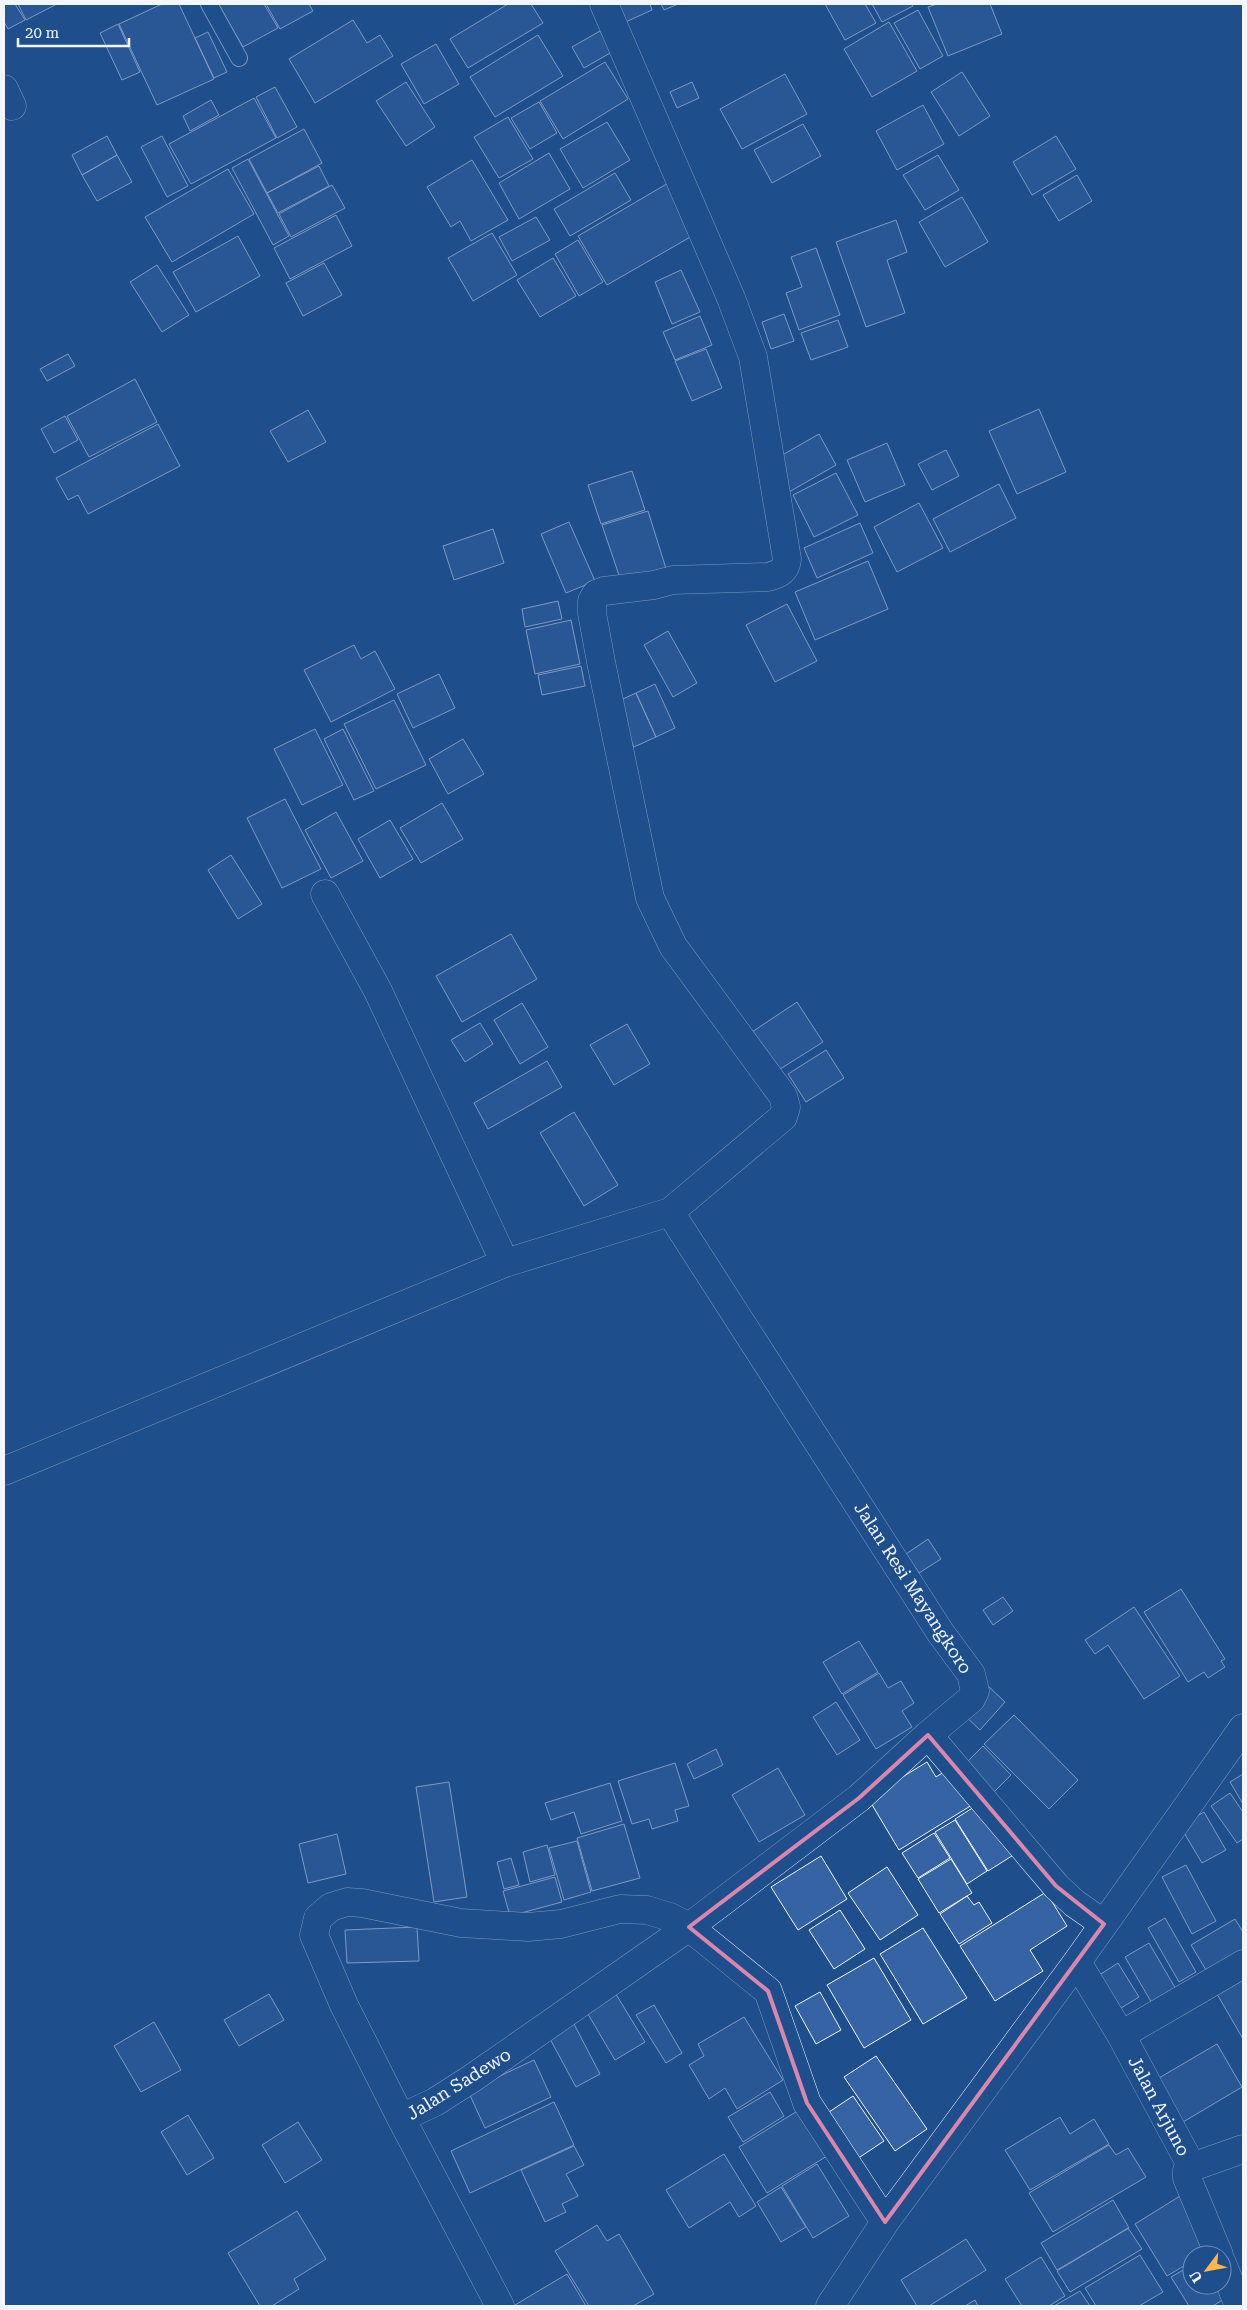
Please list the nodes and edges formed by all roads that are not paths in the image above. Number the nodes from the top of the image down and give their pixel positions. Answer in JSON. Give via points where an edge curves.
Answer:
{"nodes":[{"id":1,"x":209,"y":4,"type":"edge"},
{"id":2,"x":604,"y":4,"type":"edge"},
{"id":3,"x":239,"y":58,"type":"dead end"},
{"id":4,"x":325,"y":894,"type":"dead end"},
{"id":5,"x":670,"y":1212,"type":"junction"},
{"id":6,"x":506,"y":1263,"type":"junction"},
{"id":7,"x":4,"y":1471,"type":"edge"},
{"id":8,"x":1243,"y":1728,"type":"edge"},
{"id":9,"x":928,"y":1734,"type":"junction"},
{"id":10,"x":1104,"y":1924,"type":"junction"},
{"id":11,"x":689,"y":1927,"type":"junction"},
{"id":12,"x":1077,"y":1962,"type":"junction"},
{"id":13,"x":1243,"y":1964,"type":"edge"},
{"id":14,"x":1121,"y":2035,"type":"junction"},
{"id":15,"x":401,"y":2118,"type":"junction"},
{"id":16,"x":1243,"y":2149,"type":"edge"},
{"id":17,"x":1192,"y":2167,"type":"junction"},
{"id":18,"x":885,"y":2222,"type":"junction"},
{"id":19,"x":1215,"y":2245,"type":"edge"},
{"id":20,"x":1232,"y":2288,"type":"edge"},
{"id":21,"x":500,"y":2306,"type":"edge"},
{"id":22,"x":830,"y":2306,"type":"edge"},
{"id":23,"x":1239,"y":2306,"type":"edge"}],
"edges":[{"from":1,"to":3,"type":"lane"},
{"from":2,"to":5,"type":"street","via":[[754,356],[787,559],[782,572],[768,577],[673,580],[604,591],[596,594],[592,601],[600,662],[650,898],[672,946],[774,1082],[786,1107],[783,1117],[775,1125]]},
{"from":4,"to":6,"type":"street","via":[[378,991]]},
{"from":5,"to":6,"type":"street"},
{"from":5,"to":9,"type":"street","name":"Jalan Resi Mayangkoro","via":[[976,1685],[971,1699]]},
{"from":6,"to":7,"type":"street"},
{"from":8,"to":10,"type":"street"},
{"from":9,"to":10,"type":"street","via":[[1056,1886]]},
{"from":9,"to":11,"type":"street","name":"Jalan Sadewo","via":[[859,1798]]},
{"from":10,"to":12,"type":"street"},
{"from":11,"to":15,"type":"street","name":"Jalan Sadewo","via":[[471,2079],[435,2102]]},
{"from":11,"to":15,"type":"street","via":[[647,1910],[620,1909],[561,1924],[528,1927],[461,1923],[362,1903],[347,1902],[331,1907],[318,1918],[314,1935],[344,2005]]},
{"from":11,"to":18,"type":"street","via":[[768,1991],[807,2103]]},
{"from":12,"to":14,"type":"street","name":"Jalan Arjuno"},
{"from":12,"to":18,"type":"street"},
{"from":13,"to":14,"type":"street"},
{"from":14,"to":17,"type":"street","name":"Jalan Arjuno"},
{"from":15,"to":21,"type":"street","name":"Jalan Sadewo"},
{"from":16,"to":17,"type":"street"},
{"from":17,"to":19,"type":"street","name":"Jalan Arjuno","via":[[1187,2171],[1187,2178]]},
{"from":18,"to":22,"type":"street"},
{"from":20,"to":23,"type":"street"}]}
